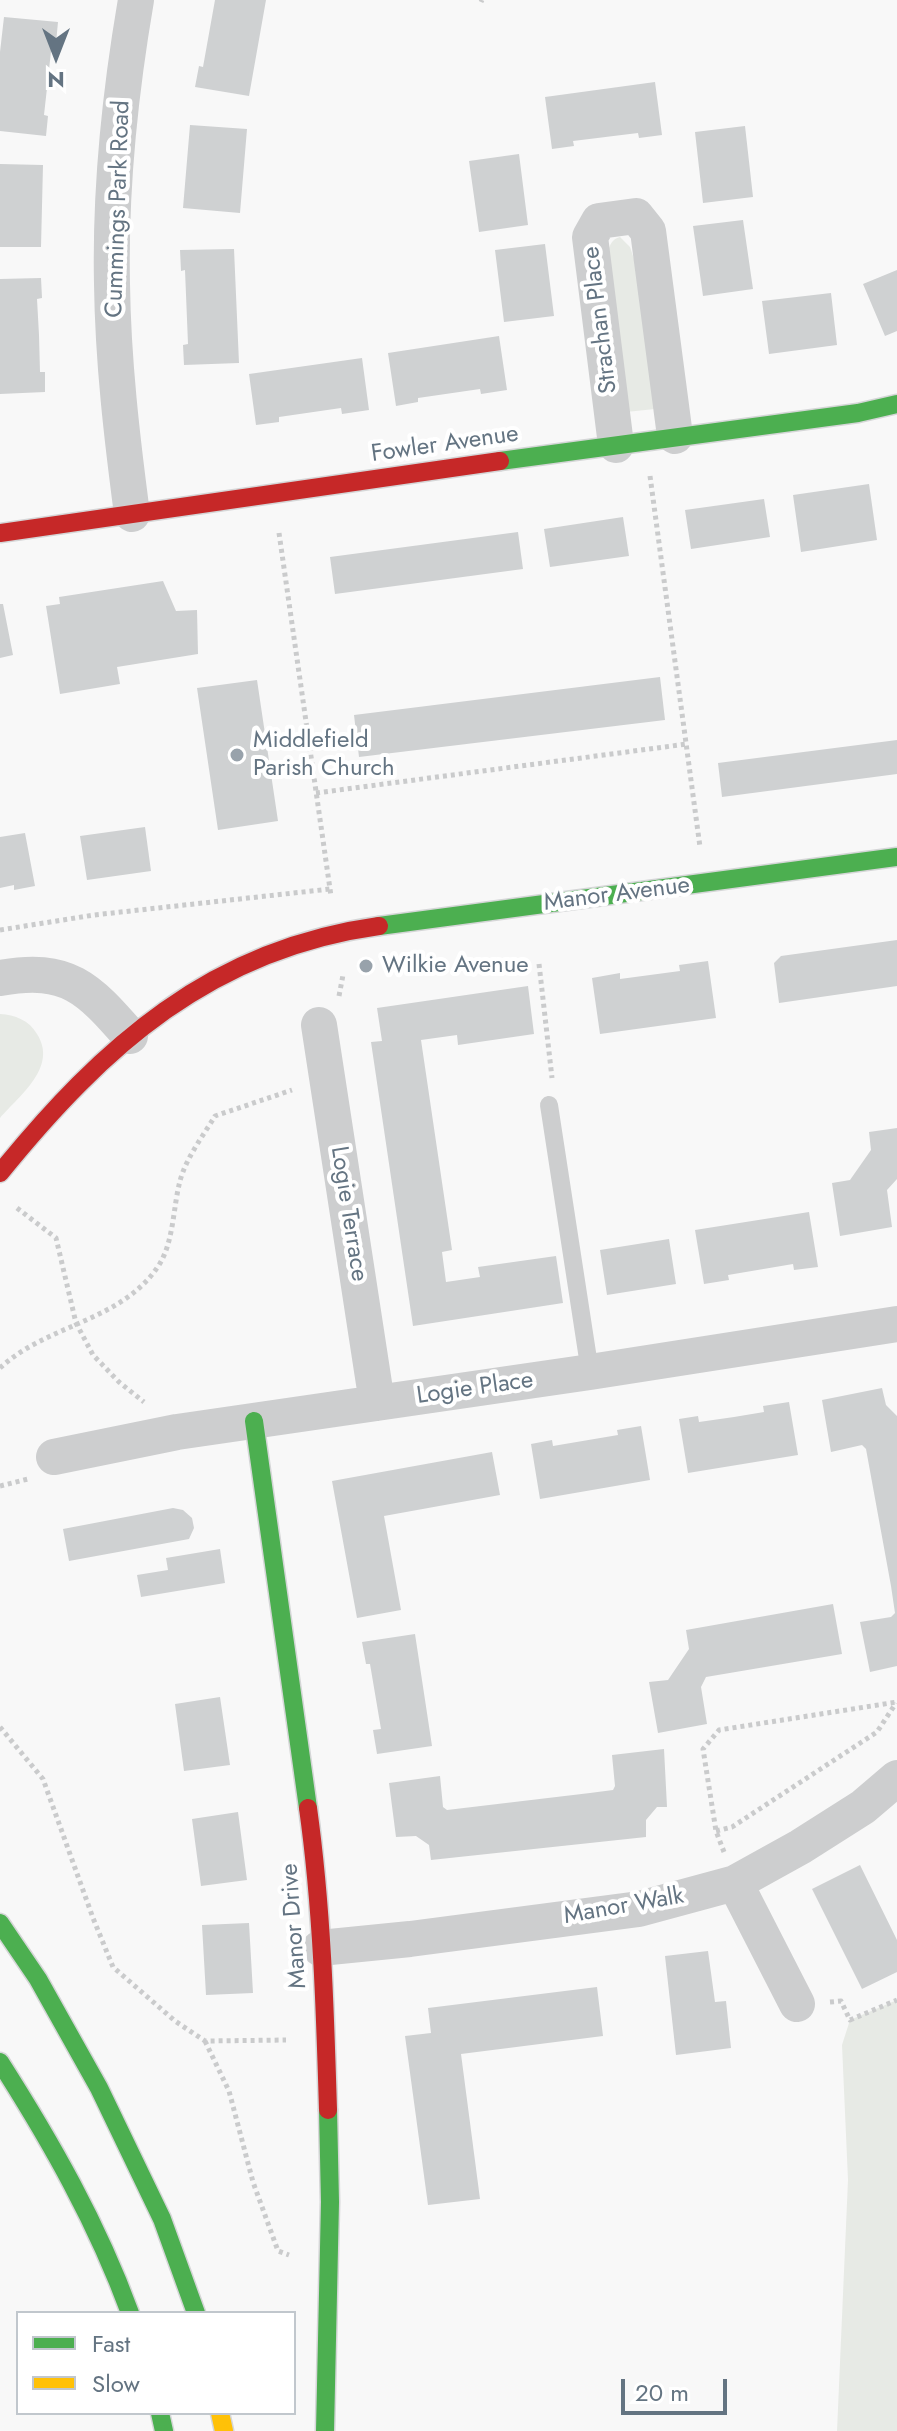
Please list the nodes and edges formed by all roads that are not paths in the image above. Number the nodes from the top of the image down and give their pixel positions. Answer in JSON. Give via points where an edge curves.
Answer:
{"nodes":[{"id":1,"x":136,"y":0,"type":"edge"},
{"id":2,"x":897,"y":404,"type":"edge"},
{"id":3,"x":645,"y":441,"type":"junction"},
{"id":4,"x":132,"y":514,"type":"junction"},
{"id":5,"x":0,"y":533,"type":"edge"},
{"id":6,"x":897,"y":857,"type":"edge"},
{"id":7,"x":0,"y":978,"type":"edge"},
{"id":8,"x":319,"y":1025,"type":"dead end"},
{"id":9,"x":130,"y":1036,"type":"junction"},
{"id":10,"x":549,"y":1105,"type":"road end"},
{"id":11,"x":0,"y":1173,"type":"edge"},
{"id":12,"x":897,"y":1324,"type":"edge"},
{"id":13,"x":590,"y":1372,"type":"junction"},
{"id":14,"x":377,"y":1403,"type":"junction"},
{"id":15,"x":254,"y":1421,"type":"junction"},
{"id":16,"x":54,"y":1457,"type":"dead end"},
{"id":17,"x":897,"y":1778,"type":"edge"},
{"id":18,"x":735,"y":1883,"type":"junction"},
{"id":19,"x":0,"y":1923,"type":"edge"},
{"id":20,"x":320,"y":1948,"type":"junction"},
{"id":21,"x":797,"y":2004,"type":"road end"},
{"id":22,"x":0,"y":2062,"type":"edge"},
{"id":23,"x":129,"y":2311,"type":"edge"},
{"id":24,"x":195,"y":2311,"type":"edge"},
{"id":25,"x":325,"y":2431,"type":"edge"}],
"edges":[{"from":1,"to":4,"type":"street","name":"Cummings Park Road","via":[[119,144],[112,281]]},
{"from":2,"to":3,"type":"street","name":"Fowler Avenue"},
{"from":3,"to":3,"type":"street","name":"Strachan Place","via":[[648,231],[636,216],[599,221],[590,237]]},
{"from":3,"to":4,"type":"street","name":"Fowler Avenue"},
{"from":4,"to":5,"type":"street","name":"Fowler Avenue"},
{"from":6,"to":9,"type":"street","name":"Manor Avenue","via":[[336,932],[262,957],[175,1002]]},
{"from":7,"to":9,"type":"street","via":[[27,973],[68,981],[94,995]]},
{"from":8,"to":14,"type":"street","name":"Logie Terrace"},
{"from":9,"to":11,"type":"street","name":"Manor Avenue","via":[[74,1086]]},
{"from":10,"to":13,"type":"lane"},
{"from":12,"to":13,"type":"street","name":"Logie Place"},
{"from":13,"to":14,"type":"street","name":"Logie Place"},
{"from":14,"to":15,"type":"street","name":"Logie Place"},
{"from":15,"to":16,"type":"street","name":"Logie Place"},
{"from":15,"to":20,"type":"street","name":"Manor Drive","via":[[307,1783]]},
{"from":17,"to":18,"type":"street","name":"Manor Walk","via":[[863,1807]]},
{"from":18,"to":20,"type":"street","name":"Manor Walk","via":[[639,1909]]},
{"from":18,"to":21,"type":"street"},
{"from":19,"to":24,"type":"street","via":[[99,2088],[162,2219]]},
{"from":20,"to":25,"type":"street","name":"Manor Drive","via":[[330,2202]]},
{"from":22,"to":23,"type":"street","via":[[55,2151],[110,2260]]}]}
